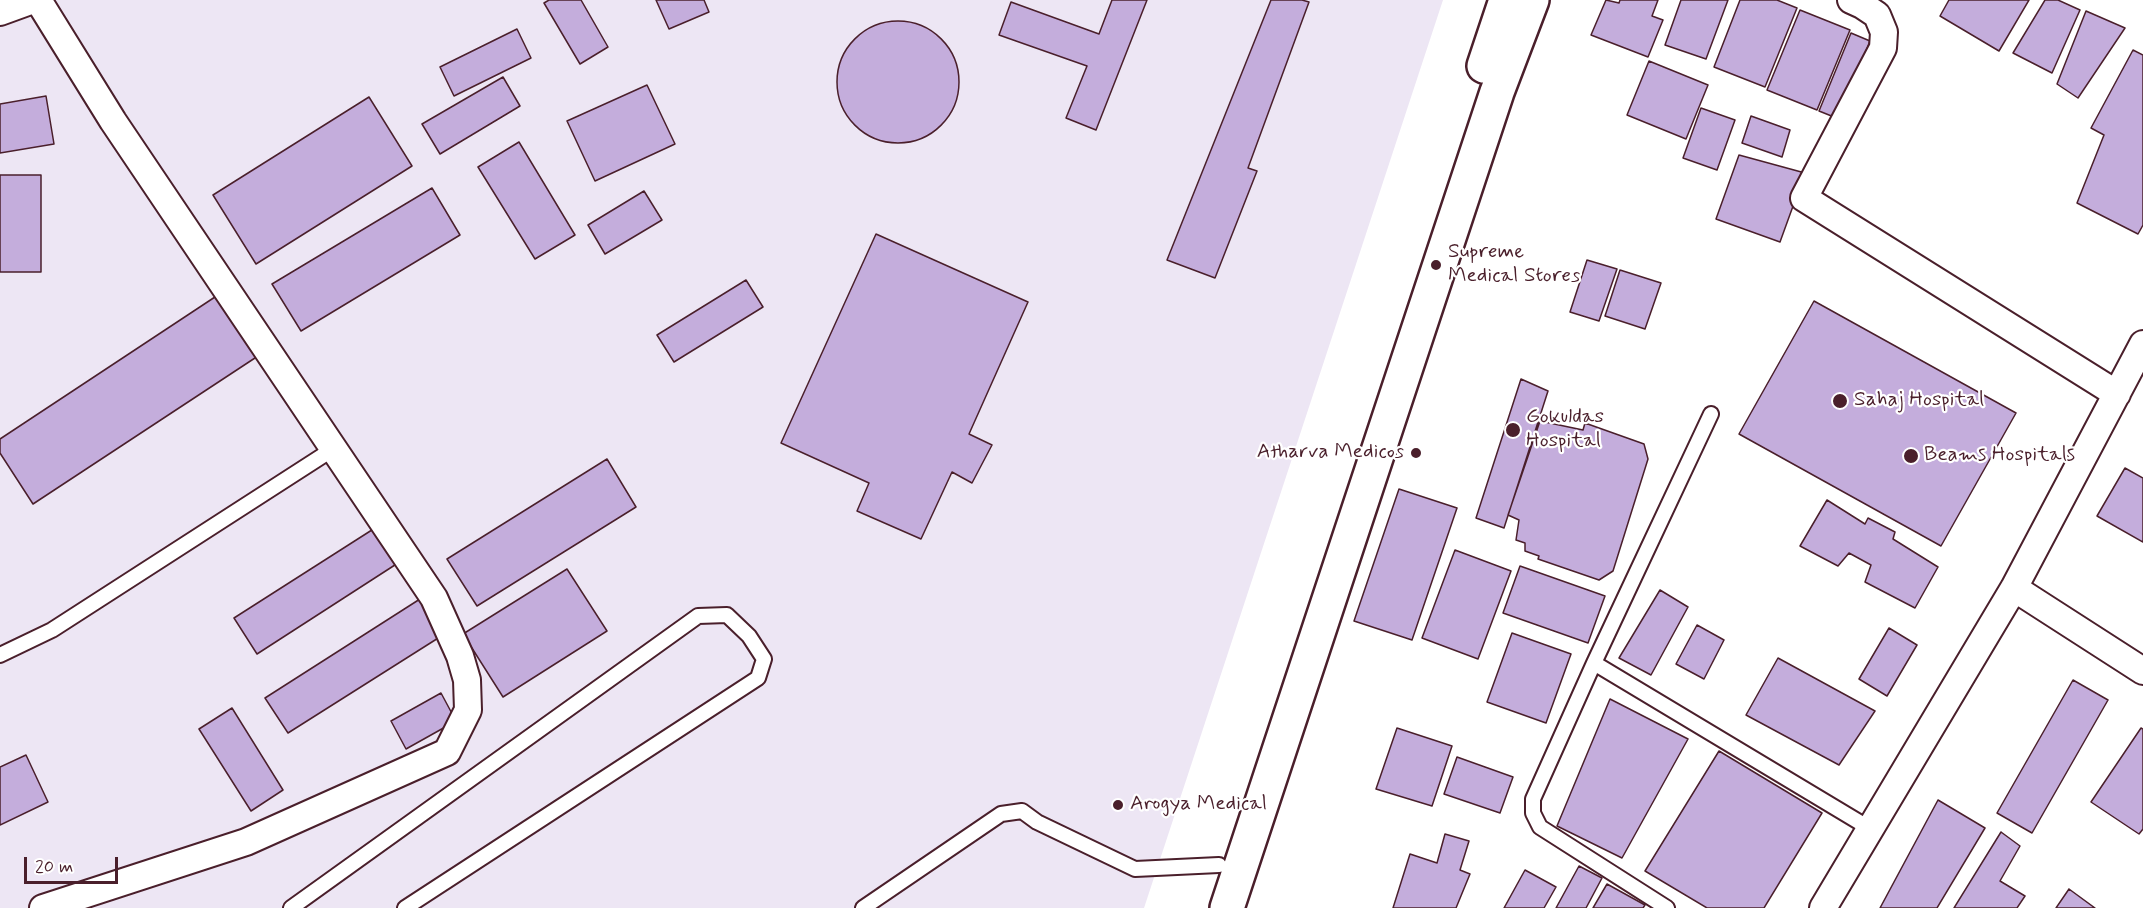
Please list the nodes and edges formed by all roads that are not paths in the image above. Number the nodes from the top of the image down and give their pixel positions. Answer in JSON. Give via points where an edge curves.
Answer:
{"nodes":[{"id":1,"x":33,"y":0,"type":"edge"},
{"id":2,"x":38,"y":0,"type":"edge"},
{"id":3,"x":1506,"y":0,"type":"edge"},
{"id":4,"x":1532,"y":0,"type":"edge"},
{"id":5,"x":1851,"y":0,"type":"edge"},
{"id":6,"x":0,"y":12,"type":"edge"},
{"id":7,"x":2143,"y":344,"type":"edge"},
{"id":8,"x":2117,"y":394,"type":"junction"},
{"id":9,"x":1711,"y":414,"type":"dead end"},
{"id":10,"x":333,"y":448,"type":"junction"},
{"id":11,"x":2014,"y":588,"type":"junction"},
{"id":12,"x":0,"y":655,"type":"edge"},
{"id":13,"x":1594,"y":663,"type":"junction"},
{"id":14,"x":2143,"y":671,"type":"edge"},
{"id":15,"x":1869,"y":828,"type":"junction"},
{"id":16,"x":1219,"y":865,"type":"junction"},
{"id":17,"x":43,"y":908,"type":"edge"},
{"id":18,"x":291,"y":908,"type":"edge"},
{"id":19,"x":405,"y":908,"type":"edge"},
{"id":20,"x":863,"y":908,"type":"edge"},
{"id":21,"x":1206,"y":908,"type":"edge"},
{"id":22,"x":1227,"y":908,"type":"edge"},
{"id":23,"x":1667,"y":908,"type":"edge"},
{"id":24,"x":1823,"y":908,"type":"edge"}],
"edges":[{"from":1,"to":6,"type":"street"},
{"from":2,"to":10,"type":"street","via":[[113,121]]},
{"from":3,"to":16,"type":"main road"},
{"from":4,"to":22,"type":"main road","via":[[1497,92]]},
{"from":5,"to":8,"type":"street","via":[[1877,15],[1884,32],[1883,48],[1804,198]]},
{"from":7,"to":8,"type":"street"},
{"from":8,"to":11,"type":"street"},
{"from":9,"to":13,"type":"lane"},
{"from":10,"to":12,"type":"lane","via":[[52,630]]},
{"from":10,"to":17,"type":"street","via":[[434,598],[460,656],[467,680],[468,710],[447,752],[246,842]]},
{"from":11,"to":14,"type":"street"},
{"from":11,"to":15,"type":"street"},
{"from":13,"to":15,"type":"lane"},
{"from":13,"to":23,"type":"lane","via":[[1533,799],[1533,813],[1539,827]]},
{"from":15,"to":24,"type":"street"},
{"from":16,"to":20,"type":"lane","via":[[1135,869],[1022,811],[1001,814]]},
{"from":16,"to":21,"type":"main road"},
{"from":18,"to":19,"type":"lane","via":[[698,616],[727,615],[749,636],[764,659],[758,678]]}]}
